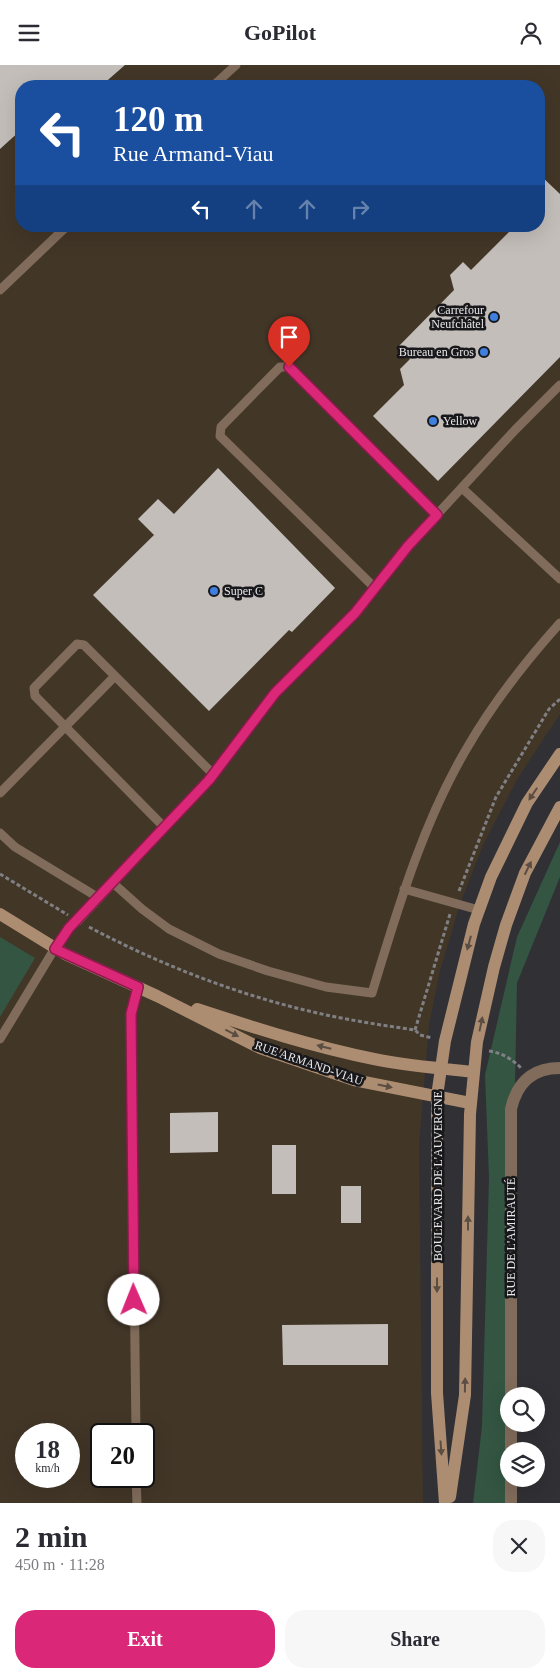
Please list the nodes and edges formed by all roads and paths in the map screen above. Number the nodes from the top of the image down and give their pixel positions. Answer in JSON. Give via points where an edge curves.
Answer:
{"nodes":[{"id":1,"x":236,"y":65,"type":"edge"},
{"id":2,"x":220,"y":80,"type":"edge"},
{"id":3,"x":61,"y":232,"type":"edge"},
{"id":4,"x":0,"y":290,"type":"edge"},
{"id":5,"x":560,"y":385,"type":"edge"},
{"id":6,"x":462,"y":488,"type":"junction"},
{"id":7,"x":437,"y":515,"type":"junction"},
{"id":8,"x":560,"y":579,"type":"edge"},
{"id":9,"x":375,"y":588,"type":"junction"},
{"id":10,"x":560,"y":623,"type":"edge"},
{"id":11,"x":115,"y":676,"type":"junction"},
{"id":12,"x":560,"y":699,"type":"edge"},
{"id":13,"x":65,"y":727,"type":"junction"},
{"id":14,"x":560,"y":754,"type":"edge"},
{"id":15,"x":213,"y":774,"type":"junction"},
{"id":16,"x":0,"y":793,"type":"edge"},
{"id":17,"x":560,"y":807,"type":"edge"},
{"id":18,"x":165,"y":828,"type":"junction"},
{"id":19,"x":0,"y":833,"type":"edge"},
{"id":20,"x":0,"y":874,"type":"edge"},
{"id":21,"x":112,"y":883,"type":"junction"},
{"id":22,"x":404,"y":889,"type":"junction"},
{"id":23,"x":99,"y":898,"type":"junction"},
{"id":24,"x":454,"y":903,"type":"junction"},
{"id":25,"x":479,"y":910,"type":"junction"},
{"id":26,"x":0,"y":914,"type":"edge"},
{"id":27,"x":78,"y":921,"type":"junction"},
{"id":28,"x":55,"y":949,"type":"junction"},
{"id":29,"x":138,"y":987,"type":"junction"},
{"id":30,"x":157,"y":995,"type":"junction"},
{"id":31,"x":415,"y":1030,"type":"junction"},
{"id":32,"x":420,"y":1035,"type":"dead end"},
{"id":33,"x":0,"y":1039,"type":"edge"},
{"id":34,"x":487,"y":1051,"type":"dead end"},
{"id":35,"x":441,"y":1068,"type":"junction"},
{"id":36,"x":560,"y":1068,"type":"edge"},
{"id":37,"x":473,"y":1072,"type":"junction"},
{"id":38,"x":527,"y":1079,"type":"junction"},
{"id":39,"x":437,"y":1097,"type":"junction"},
{"id":40,"x":470,"y":1103,"type":"junction"},
{"id":41,"x":511,"y":1387,"type":"edge"},
{"id":42,"x":136,"y":1423,"type":"edge"},
{"id":43,"x":511,"y":1487,"type":"edge"},
{"id":44,"x":136,"y":1488,"type":"edge"},
{"id":45,"x":137,"y":1503,"type":"edge"},
{"id":46,"x":445,"y":1503,"type":"edge"},
{"id":47,"x":449,"y":1503,"type":"edge"},
{"id":48,"x":511,"y":1503,"type":"edge"}],
"edges":[{"from":1,"to":2,"type":"lane"},
{"from":3,"to":4,"type":"lane"},
{"from":5,"to":6,"type":"lane"},
{"from":6,"to":7,"type":"lane"},
{"from":6,"to":8,"type":"lane"},
{"from":7,"to":9,"type":"lane"},
{"from":7,"to":9,"type":"lane","via":[[289,367],[280,367],[221,427],[220,436]]},
{"from":9,"to":15,"type":"lane","via":[[355,613],[275,693]]},
{"from":10,"to":22,"type":"lane","via":[[501,694],[466,749],[438,804]]},
{"from":11,"to":13,"type":"lane"},
{"from":11,"to":13,"type":"lane","via":[[84,645],[78,644],[71,650],[34,688],[35,696]]},
{"from":11,"to":15,"type":"lane"},
{"from":12,"to":24,"type":"path","via":[[550,709],[496,797]]},
{"from":13,"to":16,"type":"lane"},
{"from":13,"to":18,"type":"lane"},
{"from":14,"to":25,"type":"main road","name":"BOULEVARD DE L'AUVERGNE","one_way":true,"via":[[528,803],[491,877]]},
{"from":15,"to":18,"type":"lane"},
{"from":37,"to":17,"type":"main road","one_way":true,"via":[[477,1042],[506,925],[525,873]]},
{"from":18,"to":21,"type":"lane"},
{"from":19,"to":23,"type":"lane","via":[[15,847]]},
{"from":20,"to":27,"type":"path"},
{"from":21,"to":22,"type":"lane","via":[[169,929],[220,954],[326,987],[372,993]]},
{"from":21,"to":23,"type":"lane"},
{"from":22,"to":24,"type":"lane"},
{"from":23,"to":27,"type":"lane"},
{"from":24,"to":25,"type":"lane"},
{"from":24,"to":31,"type":"path"},
{"from":25,"to":35,"type":"main road","name":"BOULEVARD DE L'AUVERGNE","one_way":true,"via":[[452,1009]]},
{"from":26,"to":28,"type":"main road","name":"RUE ARMAND-VIAU"},
{"from":27,"to":28,"type":"lane","via":[[69,928]]},
{"from":27,"to":31,"type":"path","via":[[143,954],[237,991],[312,1012]]},
{"from":28,"to":29,"type":"main road","name":"RUE ARMAND-VIAU"},
{"from":28,"to":33,"type":"lane"},
{"from":29,"to":30,"type":"main road","name":"RUE ARMAND-VIAU"},
{"from":29,"to":42,"type":"lane","via":[[131,1014]]},
{"from":35,"to":30,"type":"main road","name":"RUE ARMAND-VIAU","one_way":true,"via":[[375,1059],[266,1032]]},
{"from":30,"to":39,"type":"main road","name":"RUE ARMAND-VIAU","one_way":true,"via":[[260,1048],[354,1080]]},
{"from":31,"to":32,"type":"path"},
{"from":34,"to":38,"type":"path","via":[[497,1052],[515,1062]]},
{"from":35,"to":37,"type":"main road","name":"RUE ARMAND-VIAU"},
{"from":35,"to":39,"type":"main road","name":"BOULEVARD DE L'AUVERGNE"},
{"from":36,"to":38,"type":"street","via":[[537,1073]]},
{"from":37,"to":40,"type":"main road"},
{"from":38,"to":41,"type":"street","name":"RUE DE L'AMIRAUTÉ","via":[[514,1094],[511,1109]]},
{"from":39,"to":40,"type":"main road","name":"RUE ARMAND-VIAU"},
{"from":39,"to":46,"type":"main road","name":"BOULEVARD DE L'AUVERGNE","one_way":true,"via":[[437,1393]]},
{"from":47,"to":40,"type":"main road","one_way":true,"via":[[465,1395]]},
{"from":43,"to":48,"type":"street"},
{"from":44,"to":45,"type":"lane"}]}
